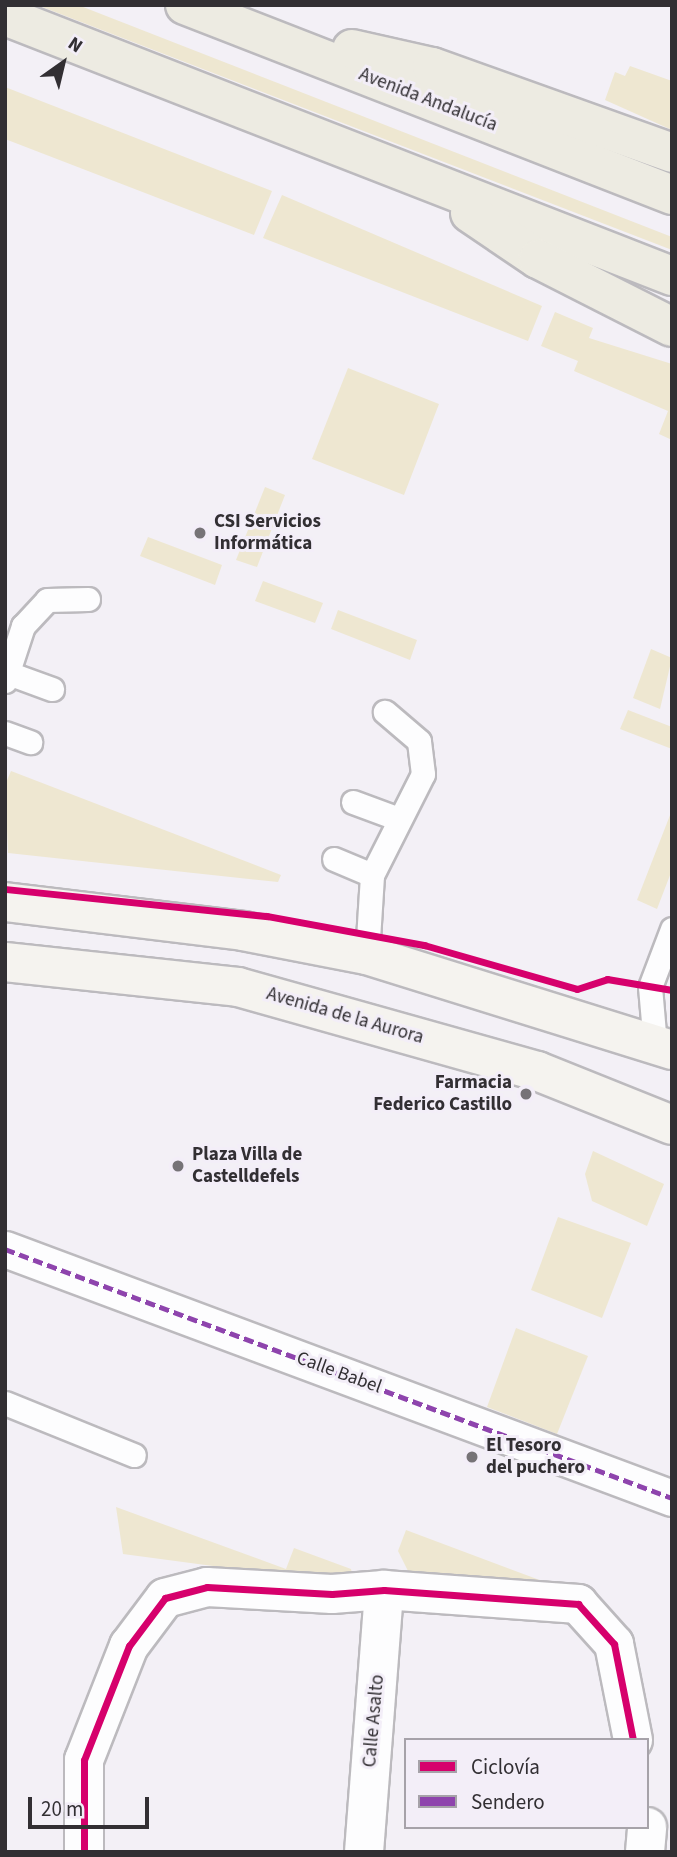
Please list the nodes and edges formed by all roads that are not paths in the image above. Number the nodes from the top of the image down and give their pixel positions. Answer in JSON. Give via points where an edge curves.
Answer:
{"nodes":[{"id":1,"x":184,"y":5,"type":"edge"},
{"id":2,"x":5,"y":16,"type":"edge"},
{"id":3,"x":227,"y":21,"type":"junction"},
{"id":4,"x":672,"y":153,"type":"edge"},
{"id":5,"x":411,"y":172,"type":"junction"},
{"id":6,"x":672,"y":195,"type":"edge"},
{"id":7,"x":672,"y":276,"type":"edge"},
{"id":8,"x":672,"y":327,"type":"edge"},
{"id":9,"x":88,"y":599,"type":"dead end"},
{"id":10,"x":6,"y":677,"type":"edge"},
{"id":11,"x":52,"y":689,"type":"dead end"},
{"id":12,"x":385,"y":712,"type":"dead end"},
{"id":13,"x":5,"y":733,"type":"edge"},
{"id":14,"x":30,"y":742,"type":"dead end"},
{"id":15,"x":353,"y":802,"type":"dead end"},
{"id":16,"x":399,"y":819,"type":"junction"},
{"id":17,"x":334,"y":859,"type":"dead end"},
{"id":18,"x":372,"y":875,"type":"junction"},
{"id":19,"x":5,"y":902,"type":"edge"},
{"id":20,"x":672,"y":929,"type":"edge"},
{"id":21,"x":367,"y":954,"type":"junction"},
{"id":22,"x":5,"y":962,"type":"edge"},
{"id":23,"x":664,"y":1047,"type":"edge"},
{"id":24,"x":672,"y":1125,"type":"edge"},
{"id":25,"x":5,"y":1248,"type":"edge"},
{"id":26,"x":5,"y":1403,"type":"edge"},
{"id":27,"x":134,"y":1455,"type":"dead end"},
{"id":28,"x":672,"y":1498,"type":"edge"},
{"id":29,"x":384,"y":1590,"type":"junction"},
{"id":30,"x":634,"y":1738,"type":"edge"},
{"id":31,"x":647,"y":1829,"type":"edge"},
{"id":32,"x":84,"y":1852,"type":"edge"},
{"id":33,"x":364,"y":1852,"type":"edge"},
{"id":34,"x":645,"y":1852,"type":"edge"}],
"edges":[{"from":1,"to":3,"type":"main road","name":"Avenida Andalucía"},
{"from":2,"to":5,"type":"main road"},
{"from":3,"to":4,"type":"main road","via":[[432,67]]},
{"from":3,"to":6,"type":"main road","name":"Avenida Andalucía"},
{"from":5,"to":7,"type":"main road"},
{"from":5,"to":8,"type":"main road","via":[[538,259]]},
{"from":9,"to":10,"type":"lane","via":[[47,600],[23,626]]},
{"from":10,"to":11,"type":"lane"},
{"from":12,"to":16,"type":"lane","via":[[419,741],[423,774]]},
{"from":13,"to":14,"type":"lane"},
{"from":15,"to":16,"type":"lane"},
{"from":16,"to":18,"type":"lane"},
{"from":17,"to":18,"type":"lane"},
{"from":18,"to":21,"type":"lane"},
{"from":19,"to":21,"type":"main road","via":[[243,931]]},
{"from":20,"to":23,"type":"lane","via":[[650,986]]},
{"from":21,"to":23,"type":"main road"},
{"from":22,"to":24,"type":"main road","name":"Avenida de la Aurora","via":[[237,987],[537,1071]]},
{"from":25,"to":28,"type":"street","name":"Calle Babel"},
{"from":26,"to":27,"type":"lane"},
{"from":29,"to":30,"type":"street","via":[[578,1604],[614,1644]]},
{"from":29,"to":32,"type":"street","via":[[332,1594],[207,1587],[165,1598],[129,1646],[84,1760],[80,1801]]},
{"from":29,"to":33,"type":"street","name":"Calle Asalto"},
{"from":31,"to":34,"type":"street"}]}
